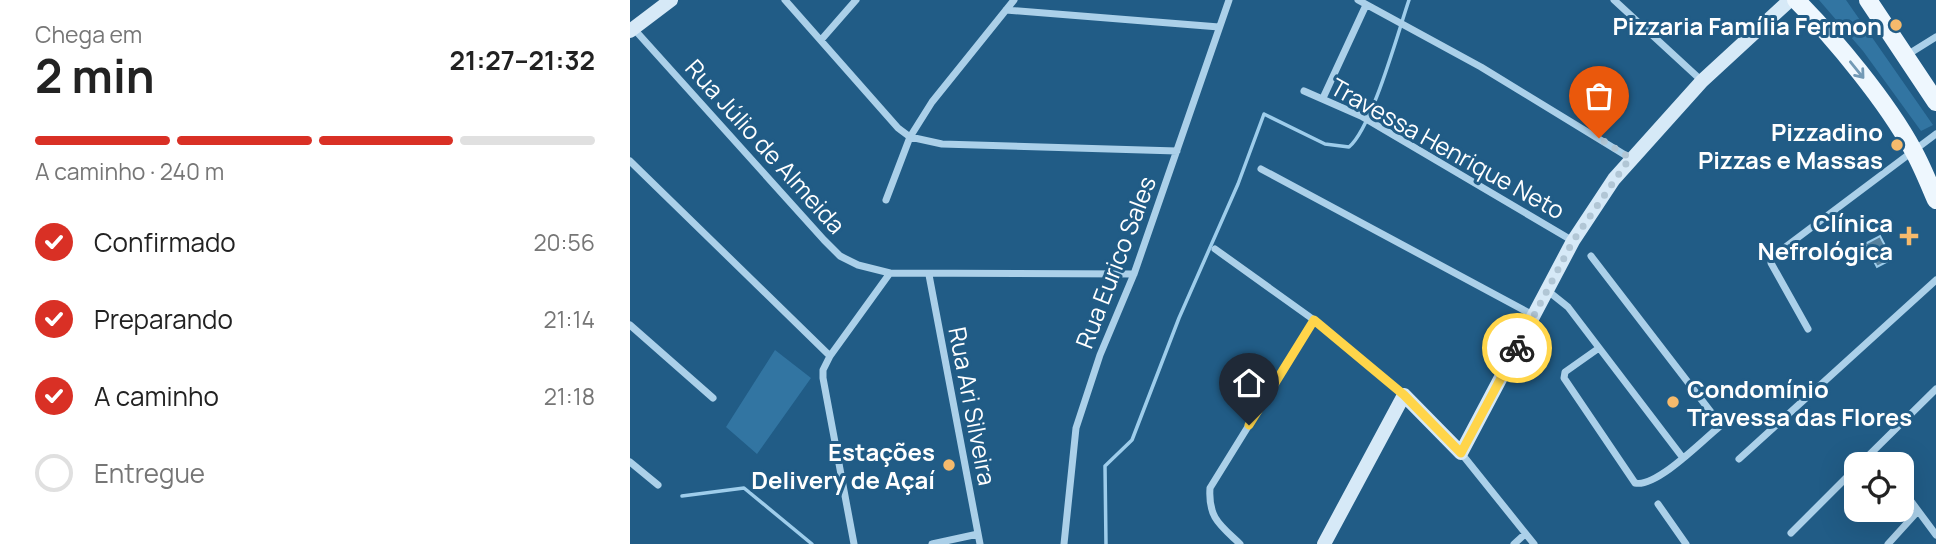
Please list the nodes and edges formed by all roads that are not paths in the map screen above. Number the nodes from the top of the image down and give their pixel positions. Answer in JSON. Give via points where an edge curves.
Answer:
{"nodes":[{"id":1,"x":671,"y":0,"type":"edge"},
{"id":2,"x":785,"y":0,"type":"edge"},
{"id":3,"x":856,"y":0,"type":"edge"},
{"id":4,"x":1014,"y":0,"type":"edge"},
{"id":5,"x":1229,"y":0,"type":"edge"},
{"id":6,"x":1358,"y":0,"type":"edge"},
{"id":7,"x":1614,"y":0,"type":"edge"},
{"id":8,"x":1790,"y":0,"type":"edge"},
{"id":9,"x":1796,"y":0,"type":"edge"},
{"id":10,"x":1868,"y":0,"type":"edge"},
{"id":11,"x":1366,"y":5,"type":"junction"},
{"id":12,"x":1006,"y":10,"type":"junction"},
{"id":13,"x":1219,"y":27,"type":"junction"},
{"id":14,"x":632,"y":30,"type":"edge"},
{"id":15,"x":1936,"y":37,"type":"edge"},
{"id":16,"x":821,"y":40,"type":"junction"},
{"id":17,"x":1906,"y":55,"type":"junction"},
{"id":18,"x":1702,"y":81,"type":"junction"},
{"id":19,"x":1304,"y":91,"type":"dead end"},
{"id":20,"x":1323,"y":98,"type":"junction"},
{"id":21,"x":1936,"y":102,"type":"edge"},
{"id":22,"x":1936,"y":134,"type":"edge"},
{"id":23,"x":910,"y":137,"type":"junction"},
{"id":24,"x":1913,"y":150,"type":"junction"},
{"id":25,"x":1177,"y":151,"type":"junction"},
{"id":26,"x":1630,"y":158,"type":"junction"},
{"id":27,"x":630,"y":162,"type":"edge"},
{"id":28,"x":1261,"y":169,"type":"dead end"},
{"id":29,"x":886,"y":200,"type":"dead end"},
{"id":30,"x":1936,"y":200,"type":"edge"},
{"id":31,"x":1573,"y":241,"type":"junction"},
{"id":32,"x":1214,"y":249,"type":"dead end"},
{"id":33,"x":1591,"y":256,"type":"dead end"},
{"id":34,"x":890,"y":274,"type":"junction"},
{"id":35,"x":1134,"y":274,"type":"junction"},
{"id":36,"x":929,"y":275,"type":"junction"},
{"id":37,"x":1936,"y":280,"type":"edge"},
{"id":38,"x":1548,"y":291,"type":"junction"},
{"id":39,"x":1535,"y":316,"type":"junction"},
{"id":40,"x":1314,"y":320,"type":"junction"},
{"id":41,"x":630,"y":325,"type":"edge"},
{"id":42,"x":1808,"y":329,"type":"dead end"},
{"id":43,"x":1599,"y":348,"type":"junction"},
{"id":44,"x":830,"y":356,"type":"junction"},
{"id":45,"x":1936,"y":389,"type":"edge"},
{"id":46,"x":1404,"y":395,"type":"junction"},
{"id":47,"x":713,"y":398,"type":"dead end"},
{"id":48,"x":1873,"y":452,"type":"edge"},
{"id":49,"x":1461,"y":453,"type":"junction"},
{"id":50,"x":1683,"y":458,"type":"junction"},
{"id":51,"x":1739,"y":459,"type":"dead end"},
{"id":52,"x":630,"y":461,"type":"edge"},
{"id":53,"x":1844,"y":481,"type":"edge"},
{"id":54,"x":658,"y":485,"type":"dead end"},
{"id":55,"x":1658,"y":504,"type":"dead end"},
{"id":56,"x":1914,"y":505,"type":"edge"},
{"id":57,"x":1918,"y":510,"type":"junction"},
{"id":58,"x":1791,"y":533,"type":"dead end"},
{"id":59,"x":978,"y":534,"type":"junction"},
{"id":60,"x":1525,"y":534,"type":"junction"},
{"id":61,"x":1936,"y":535,"type":"edge"},
{"id":62,"x":854,"y":544,"type":"edge"},
{"id":63,"x":932,"y":544,"type":"edge"},
{"id":64,"x":980,"y":544,"type":"edge"},
{"id":65,"x":1064,"y":544,"type":"edge"},
{"id":66,"x":1240,"y":544,"type":"edge"},
{"id":67,"x":1324,"y":544,"type":"edge"},
{"id":68,"x":1514,"y":544,"type":"edge"},
{"id":69,"x":1534,"y":544,"type":"edge"},
{"id":70,"x":1686,"y":544,"type":"edge"},
{"id":71,"x":1888,"y":544,"type":"edge"}],
"edges":[{"from":1,"to":14,"type":"street"},
{"from":2,"to":16,"type":"street"},
{"from":3,"to":16,"type":"street"},
{"from":4,"to":12,"type":"street"},
{"from":5,"to":13,"type":"street","name":"Rua Eurico Sales"},
{"from":6,"to":11,"type":"street"},
{"from":7,"to":18,"type":"street"},
{"from":8,"to":18,"type":"street"},
{"from":9,"to":24,"type":"main road","one_way":true,"via":[[1861,75]]},
{"from":10,"to":17,"type":"main road"},
{"from":11,"to":20,"type":"street"},
{"from":11,"to":26,"type":"street","via":[[1480,67]]},
{"from":12,"to":13,"type":"street"},
{"from":12,"to":23,"type":"street","via":[[932,102]]},
{"from":13,"to":25,"type":"street","name":"Rua Eurico Sales"},
{"from":14,"to":34,"type":"street","name":"Rua Júlio de Almeida","via":[[840,256]]},
{"from":15,"to":17,"type":"street"},
{"from":16,"to":23,"type":"street","via":[[885,116]]},
{"from":17,"to":21,"type":"main road"},
{"from":18,"to":26,"type":"street"},
{"from":19,"to":20,"type":"street","name":"Travessa Henrique Neto"},
{"from":20,"to":31,"type":"street","name":"Travessa Henrique Neto"},
{"from":22,"to":24,"type":"street"},
{"from":23,"to":25,"type":"street","via":[[942,144]]},
{"from":23,"to":29,"type":"street"},
{"from":24,"to":30,"type":"main road"},
{"from":24,"to":42,"type":"street","via":[[1772,257],[1771,263]]},
{"from":25,"to":35,"type":"street","name":"Rua Eurico Sales"},
{"from":26,"to":31,"type":"street"},
{"from":27,"to":44,"type":"street"},
{"from":28,"to":39,"type":"street"},
{"from":31,"to":38,"type":"street"},
{"from":32,"to":40,"type":"street"},
{"from":33,"to":50,"type":"street","via":[[1717,420],[1718,427]]},
{"from":34,"to":36,"type":"street","name":"Rua Júlio de Almeida"},
{"from":34,"to":44,"type":"street"},
{"from":35,"to":36,"type":"street","name":"Rua Júlio de Almeida"},
{"from":35,"to":65,"type":"street","name":"Rua Eurico Sales","via":[[1076,428]]},
{"from":36,"to":59,"type":"street","name":"Rua Ari Silveira"},
{"from":37,"to":51,"type":"street"},
{"from":38,"to":39,"type":"street"},
{"from":38,"to":43,"type":"street","via":[[1568,307]]},
{"from":39,"to":49,"type":"street"},
{"from":40,"to":46,"type":"street"},
{"from":40,"to":66,"type":"street","via":[[1210,488],[1209,506],[1215,520]]},
{"from":41,"to":47,"type":"street"},
{"from":43,"to":50,"type":"street"},
{"from":43,"to":50,"type":"street","via":[[1565,372],[1564,378],[1636,483],[1649,482]]},
{"from":44,"to":62,"type":"street","via":[[822,378]]},
{"from":45,"to":48,"type":"street"},
{"from":46,"to":49,"type":"street"},
{"from":46,"to":67,"type":"street"},
{"from":49,"to":60,"type":"street"},
{"from":52,"to":54,"type":"street"},
{"from":53,"to":58,"type":"street"},
{"from":55,"to":70,"type":"street"},
{"from":56,"to":57,"type":"street"},
{"from":57,"to":61,"type":"street"},
{"from":57,"to":71,"type":"street"},
{"from":59,"to":63,"type":"street"},
{"from":59,"to":64,"type":"street","name":"Rua Ari Silveira"},
{"from":60,"to":68,"type":"street"},
{"from":60,"to":69,"type":"street"}]}
